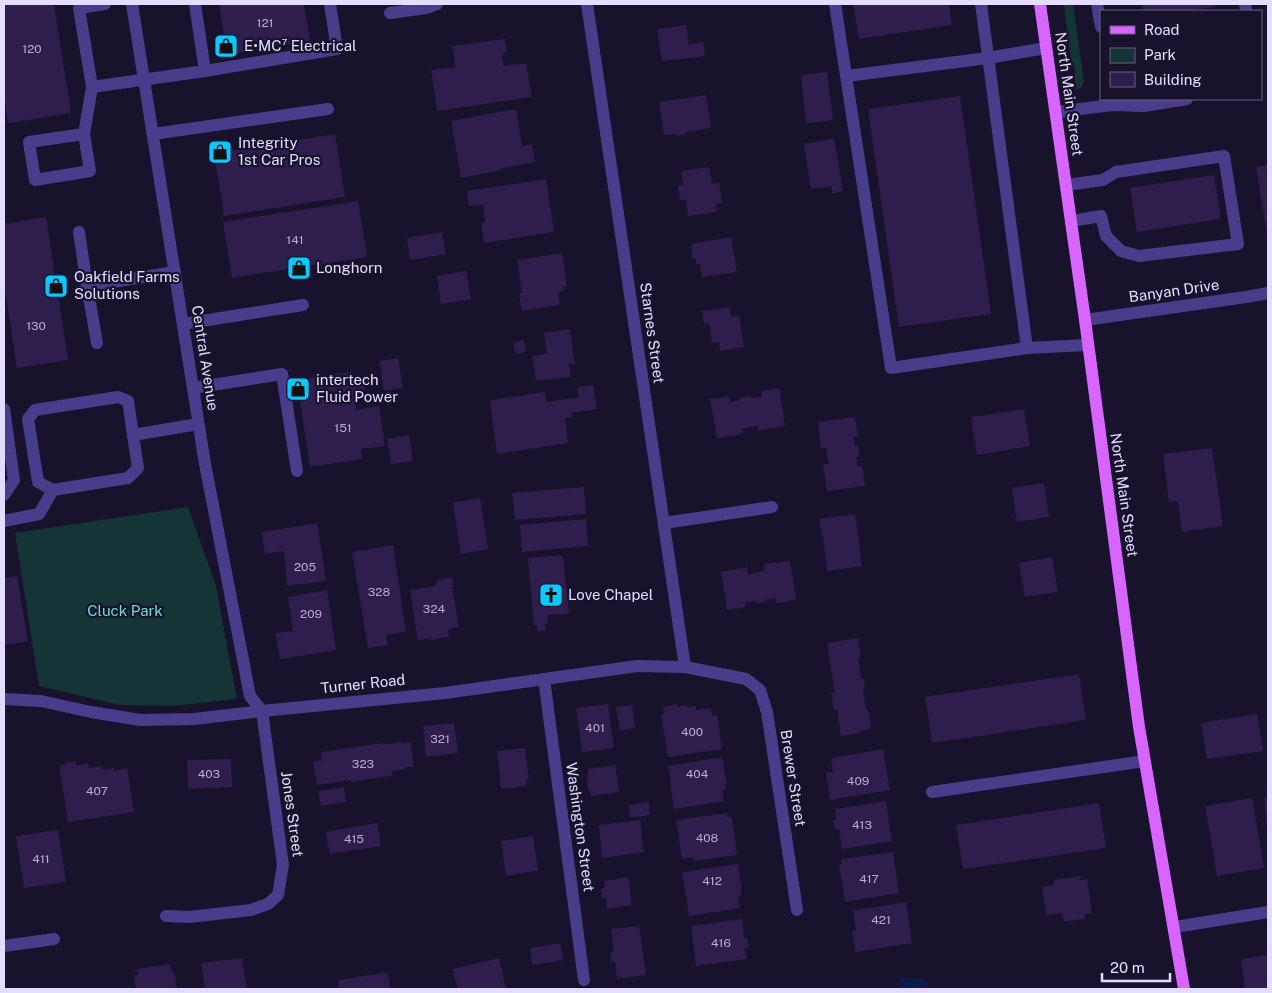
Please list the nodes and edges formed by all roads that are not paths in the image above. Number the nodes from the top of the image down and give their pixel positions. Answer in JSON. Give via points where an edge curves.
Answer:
{"nodes":[{"id":1,"x":105,"y":4,"type":"edge"},
{"id":2,"x":132,"y":4,"type":"edge"},
{"id":3,"x":195,"y":4,"type":"edge"},
{"id":4,"x":330,"y":4,"type":"edge"},
{"id":5,"x":437,"y":4,"type":"edge"},
{"id":6,"x":587,"y":4,"type":"edge"},
{"id":7,"x":835,"y":4,"type":"edge"},
{"id":8,"x":980,"y":4,"type":"edge"},
{"id":9,"x":1040,"y":4,"type":"edge"},
{"id":10,"x":1097,"y":4,"type":"edge"},
{"id":11,"x":78,"y":6,"type":"edge"},
{"id":12,"x":390,"y":13,"type":"dead end"},
{"id":13,"x":1100,"y":21,"type":"edge"},
{"id":14,"x":1046,"y":48,"type":"junction"},
{"id":15,"x":988,"y":58,"type":"junction"},
{"id":16,"x":205,"y":71,"type":"junction"},
{"id":17,"x":846,"y":76,"type":"junction"},
{"id":18,"x":144,"y":79,"type":"junction"},
{"id":19,"x":92,"y":87,"type":"junction"},
{"id":20,"x":1181,"y":100,"type":"edge"},
{"id":21,"x":1111,"y":102,"type":"edge"},
{"id":22,"x":328,"y":109,"type":"dead end"},
{"id":23,"x":1056,"y":112,"type":"junction"},
{"id":24,"x":84,"y":134,"type":"junction"},
{"id":25,"x":153,"y":134,"type":"junction"},
{"id":26,"x":1066,"y":185,"type":"junction"},
{"id":27,"x":1071,"y":221,"type":"junction"},
{"id":28,"x":79,"y":232,"type":"dead end"},
{"id":29,"x":175,"y":272,"type":"junction"},
{"id":30,"x":87,"y":286,"type":"junction"},
{"id":31,"x":1268,"y":293,"type":"edge"},
{"id":32,"x":303,"y":305,"type":"dead end"},
{"id":33,"x":1085,"y":320,"type":"junction"},
{"id":34,"x":183,"y":324,"type":"junction"},
{"id":35,"x":96,"y":344,"type":"dead end"},
{"id":36,"x":1088,"y":345,"type":"junction"},
{"id":37,"x":1027,"y":348,"type":"junction"},
{"id":38,"x":193,"y":388,"type":"junction"},
{"id":39,"x":4,"y":409,"type":"edge"},
{"id":40,"x":198,"y":424,"type":"junction"},
{"id":41,"x":134,"y":435,"type":"junction"},
{"id":42,"x":297,"y":471,"type":"dead end"},
{"id":43,"x":53,"y":490,"type":"junction"},
{"id":44,"x":4,"y":495,"type":"edge"},
{"id":45,"x":772,"y":507,"type":"dead end"},
{"id":46,"x":4,"y":521,"type":"edge"},
{"id":47,"x":664,"y":523,"type":"junction"},
{"id":48,"x":686,"y":667,"type":"junction"},
{"id":49,"x":725,"y":674,"type":"joint"},
{"id":50,"x":544,"y":679,"type":"junction"},
{"id":51,"x":4,"y":699,"type":"edge"},
{"id":52,"x":262,"y":711,"type":"junction"},
{"id":53,"x":1145,"y":760,"type":"junction"},
{"id":54,"x":932,"y":792,"type":"dead end"},
{"id":55,"x":797,"y":910,"type":"dead end"},
{"id":56,"x":1268,"y":912,"type":"edge"},
{"id":57,"x":166,"y":916,"type":"dead end"},
{"id":58,"x":1175,"y":927,"type":"junction"},
{"id":59,"x":54,"y":939,"type":"dead end"},
{"id":60,"x":4,"y":946,"type":"edge"},
{"id":61,"x":584,"y":980,"type":"dead end"},
{"id":62,"x":1184,"y":989,"type":"edge"}],
"edges":[{"from":1,"to":11,"type":"street"},
{"from":2,"to":18,"type":"street","name":"Central Avenue"},
{"from":3,"to":16,"type":"street"},
{"from":4,"to":16,"type":"street","via":[[336,49]]},
{"from":5,"to":12,"type":"street"},
{"from":6,"to":47,"type":"street","name":"Starnes Street"},
{"from":7,"to":17,"type":"street"},
{"from":8,"to":15,"type":"street"},
{"from":9,"to":14,"type":"main road","name":"North Main Street"},
{"from":10,"to":13,"type":"street"},
{"from":11,"to":19,"type":"street"},
{"from":14,"to":15,"type":"street"},
{"from":14,"to":23,"type":"main road","name":"North Main Street"},
{"from":15,"to":17,"type":"street"},
{"from":15,"to":37,"type":"street"},
{"from":16,"to":18,"type":"street"},
{"from":17,"to":37,"type":"street","via":[[891,368]]},
{"from":18,"to":19,"type":"street"},
{"from":18,"to":25,"type":"street","name":"Central Avenue"},
{"from":19,"to":24,"type":"street"},
{"from":20,"to":21,"type":"street","via":[[1144,106]]},
{"from":21,"to":23,"type":"street"},
{"from":22,"to":25,"type":"street"},
{"from":23,"to":26,"type":"main road","name":"North Main Street"},
{"from":24,"to":24,"type":"street","via":[[29,142],[35,180],[90,171]]},
{"from":25,"to":29,"type":"street","name":"Central Avenue"},
{"from":26,"to":27,"type":"main road","name":"North Main Street"},
{"from":26,"to":27,"type":"street","via":[[1102,180],[1116,172],[1224,156],[1238,244],[1139,256],[1121,250],[1106,236],[1101,216]]},
{"from":27,"to":33,"type":"main road","name":"North Main Street"},
{"from":28,"to":30,"type":"street"},
{"from":29,"to":30,"type":"street"},
{"from":29,"to":34,"type":"street","name":"Central Avenue"},
{"from":30,"to":35,"type":"street"},
{"from":31,"to":33,"type":"street","name":"Banyan Drive"},
{"from":32,"to":34,"type":"street"},
{"from":33,"to":36,"type":"main road","name":"North Main Street"},
{"from":34,"to":38,"type":"street","name":"Central Avenue"},
{"from":36,"to":37,"type":"street"},
{"from":36,"to":53,"type":"main road","name":"North Main Street"},
{"from":38,"to":40,"type":"street","name":"Central Avenue"},
{"from":38,"to":42,"type":"street","via":[[282,374]]},
{"from":39,"to":44,"type":"street","via":[[14,480]]},
{"from":40,"to":41,"type":"street"},
{"from":40,"to":52,"type":"street","name":"Central Avenue","via":[[250,696]]},
{"from":41,"to":43,"type":"street","via":[[138,468],[128,478]]},
{"from":41,"to":43,"type":"street","via":[[128,401],[118,397],[35,410],[28,419],[38,482]]},
{"from":43,"to":46,"type":"street","via":[[38,514]]},
{"from":45,"to":47,"type":"street"},
{"from":47,"to":48,"type":"street","name":"Starnes Street"},
{"from":48,"to":49,"type":"street","name":"Turner Road"},
{"from":48,"to":50,"type":"street","name":"Turner Road","via":[[637,666]]},
{"from":49,"to":55,"type":"street","name":"Brewer Street","via":[[746,679],[760,690],[767,712]]},
{"from":50,"to":52,"type":"street","name":"Turner Road","via":[[445,693]]},
{"from":50,"to":61,"type":"street","name":"Washington Street"},
{"from":51,"to":52,"type":"street","name":"Turner Road","via":[[41,701],[140,720],[194,719]]},
{"from":52,"to":57,"type":"street","name":"Jones Street","via":[[283,864],[278,895],[268,904],[251,910],[189,917]]},
{"from":53,"to":54,"type":"street"},
{"from":53,"to":58,"type":"main road","name":"North Main Street"},
{"from":56,"to":58,"type":"street"},
{"from":58,"to":62,"type":"main road","name":"North Main Street"},
{"from":59,"to":60,"type":"street"}]}
